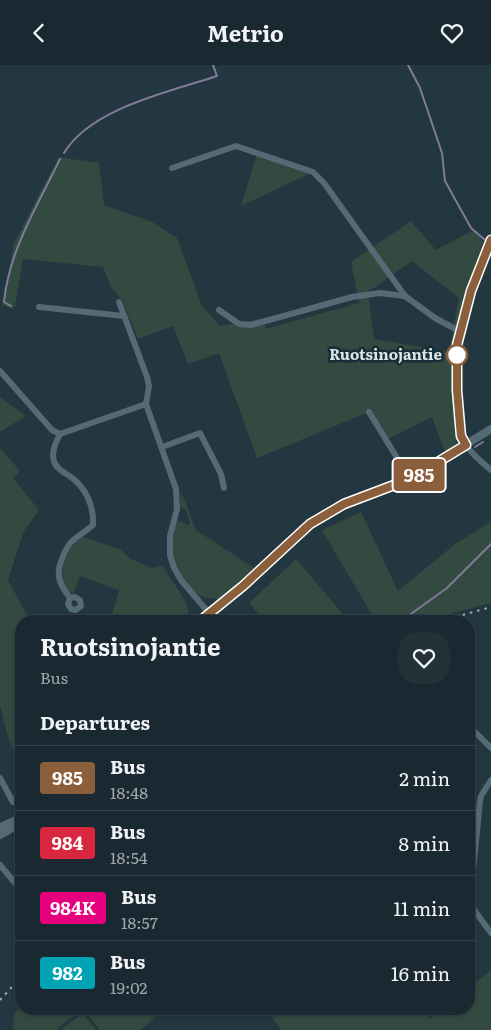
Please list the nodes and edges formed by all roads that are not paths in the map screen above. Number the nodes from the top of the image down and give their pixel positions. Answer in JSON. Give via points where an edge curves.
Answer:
{"nodes":[{"id":1,"x":172,"y":168,"type":"dead end"},
{"id":2,"x":491,"y":241,"type":"edge"},
{"id":3,"x":405,"y":296,"type":"junction"},
{"id":4,"x":119,"y":302,"type":"dead end"},
{"id":5,"x":39,"y":307,"type":"dead end"},
{"id":6,"x":219,"y":310,"type":"dead end"},
{"id":7,"x":124,"y":316,"type":"junction"},
{"id":8,"x":461,"y":332,"type":"junction"},
{"id":9,"x":0,"y":371,"type":"edge"},
{"id":10,"x":146,"y":403,"type":"junction"},
{"id":11,"x":369,"y":412,"type":"dead end"},
{"id":12,"x":491,"y":429,"type":"edge"},
{"id":13,"x":60,"y":435,"type":"junction"},
{"id":14,"x":466,"y":445,"type":"junction"},
{"id":15,"x":162,"y":447,"type":"junction"},
{"id":16,"x":491,"y":470,"type":"edge"},
{"id":17,"x":410,"y":479,"type":"junction"},
{"id":18,"x":224,"y":488,"type":"dead end"},
{"id":19,"x":70,"y":598,"type":"dead end"},
{"id":20,"x":209,"y":613,"type":"junction"},
{"id":21,"x":207,"y":615,"type":"edge"},
{"id":22,"x":475,"y":732,"type":"edge"},
{"id":23,"x":491,"y":748,"type":"edge"},
{"id":24,"x":0,"y":778,"type":"edge"},
{"id":25,"x":491,"y":780,"type":"edge"},
{"id":26,"x":13,"y":802,"type":"dead end"},
{"id":27,"x":15,"y":821,"type":"edge"},
{"id":28,"x":15,"y":826,"type":"edge"},
{"id":29,"x":0,"y":827,"type":"edge"},
{"id":30,"x":0,"y":835,"type":"edge"},
{"id":31,"x":475,"y":851,"type":"edge"},
{"id":32,"x":0,"y":865,"type":"edge"},
{"id":33,"x":15,"y":884,"type":"edge"},
{"id":34,"x":475,"y":909,"type":"edge"},
{"id":35,"x":491,"y":933,"type":"edge"}],
"edges":[{"from":1,"to":3,"type":"street","via":[[236,146],[313,172]]},
{"from":2,"to":8,"type":"street","via":[[471,291]]},
{"from":3,"to":6,"type":"street","via":[[380,293],[352,297],[251,325],[239,324]]},
{"from":3,"to":8,"type":"street"},
{"from":4,"to":7,"type":"street"},
{"from":5,"to":7,"type":"street"},
{"from":7,"to":10,"type":"street","via":[[147,377]]},
{"from":8,"to":14,"type":"street","via":[[457,345],[457,390],[461,436]]},
{"from":9,"to":13,"type":"street"},
{"from":10,"to":13,"type":"street"},
{"from":10,"to":15,"type":"street"},
{"from":11,"to":17,"type":"street"},
{"from":12,"to":14,"type":"street"},
{"from":13,"to":19,"type":"street","via":[[54,448],[56,466],[80,484],[94,516],[93,525],[71,542],[59,566],[60,584]]},
{"from":14,"to":16,"type":"street"},
{"from":14,"to":17,"type":"street"},
{"from":15,"to":18,"type":"street","via":[[200,433]]},
{"from":15,"to":20,"type":"street","via":[[177,498],[169,544],[174,568],[190,593]]},
{"from":17,"to":20,"type":"street","via":[[344,504],[310,524]]},
{"from":20,"to":21,"type":"street"},
{"from":22,"to":23,"type":"street"},
{"from":24,"to":26,"type":"street"},
{"from":25,"to":31,"type":"street","via":[[481,795]]},
{"from":27,"to":29,"type":"street"},
{"from":28,"to":30,"type":"street"},
{"from":32,"to":33,"type":"street"},
{"from":34,"to":35,"type":"street"}]}
